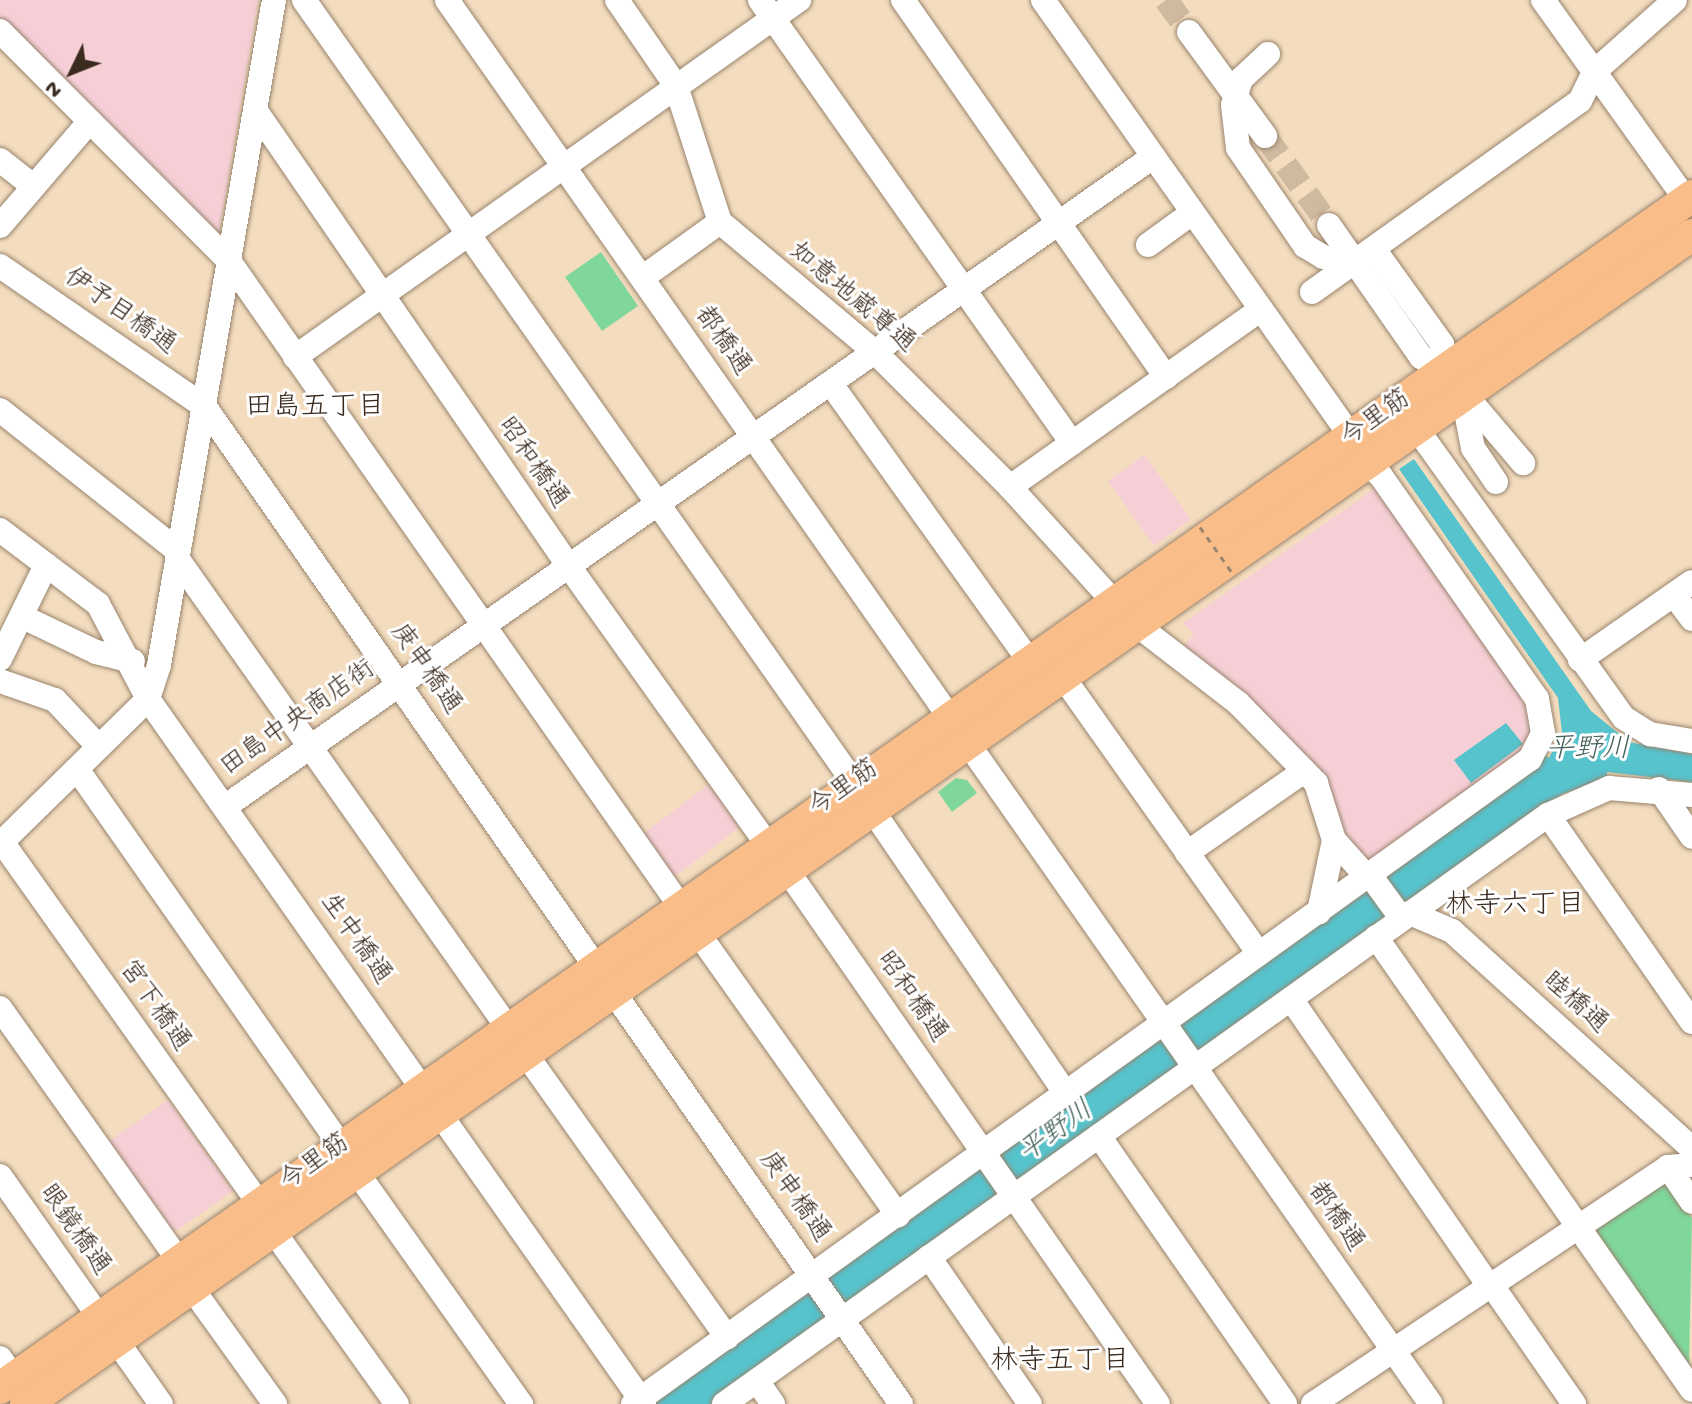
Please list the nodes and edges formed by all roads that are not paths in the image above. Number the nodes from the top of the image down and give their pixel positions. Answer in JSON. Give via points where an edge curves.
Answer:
{"nodes":[{"id":1,"x":274,"y":0,"type":"edge"},
{"id":2,"x":304,"y":0,"type":"edge"},
{"id":3,"x":447,"y":0,"type":"edge"},
{"id":4,"x":617,"y":0,"type":"edge"},
{"id":5,"x":799,"y":0,"type":"edge"},
{"id":6,"x":903,"y":0,"type":"edge"},
{"id":7,"x":1043,"y":0,"type":"edge"},
{"id":8,"x":1543,"y":0,"type":"edge"},
{"id":9,"x":1675,"y":0,"type":"edge"},
{"id":10,"x":767,"y":9,"type":"edge"},
{"id":11,"x":0,"y":31,"type":"edge"},
{"id":12,"x":1189,"y":32,"type":"tunnel mouth"},
{"id":13,"x":1268,"y":54,"type":"dead end"},
{"id":14,"x":1594,"y":72,"type":"junction"},
{"id":15,"x":676,"y":86,"type":"junction"},
{"id":16,"x":1237,"y":94,"type":"junction"},
{"id":17,"x":256,"y":111,"type":"junction"},
{"id":18,"x":90,"y":121,"type":"junction"},
{"id":19,"x":1265,"y":136,"type":"tunnel mouth"},
{"id":20,"x":1153,"y":157,"type":"junction"},
{"id":21,"x":0,"y":160,"type":"edge"},
{"id":22,"x":563,"y":164,"type":"junction"},
{"id":23,"x":33,"y":186,"type":"junction"},
{"id":24,"x":1689,"y":198,"type":"edge"},
{"id":25,"x":1192,"y":213,"type":"junction"},
{"id":26,"x":720,"y":222,"type":"junction"},
{"id":27,"x":1061,"y":223,"type":"junction"},
{"id":28,"x":1329,"y":225,"type":"tunnel mouth"},
{"id":29,"x":0,"y":226,"type":"edge"},
{"id":30,"x":468,"y":235,"type":"junction"},
{"id":31,"x":1692,"y":235,"type":"edge"},
{"id":32,"x":1148,"y":245,"type":"dead end"},
{"id":33,"x":1374,"y":249,"type":"junction"},
{"id":34,"x":229,"y":261,"type":"junction"},
{"id":35,"x":1353,"y":263,"type":"junction"},
{"id":36,"x":0,"y":266,"type":"edge"},
{"id":37,"x":642,"y":278,"type":"junction"},
{"id":38,"x":965,"y":288,"type":"junction"},
{"id":39,"x":1312,"y":292,"type":"dead end"},
{"id":40,"x":381,"y":297,"type":"junction"},
{"id":41,"x":1259,"y":311,"type":"junction"},
{"id":42,"x":876,"y":353,"type":"junction"},
{"id":43,"x":295,"y":357,"type":"junction"},
{"id":44,"x":1166,"y":377,"type":"junction"},
{"id":45,"x":831,"y":384,"type":"junction"},
{"id":46,"x":1454,"y":384,"type":"junction"},
{"id":47,"x":205,"y":407,"type":"junction"},
{"id":48,"x":0,"y":410,"type":"edge"},
{"id":49,"x":1408,"y":424,"type":"junction"},
{"id":50,"x":753,"y":437,"type":"junction"},
{"id":51,"x":1072,"y":443,"type":"junction"},
{"id":52,"x":1363,"y":448,"type":"junction"},
{"id":53,"x":1523,"y":463,"type":"dead end"},
{"id":54,"x":1496,"y":482,"type":"dead end"},
{"id":55,"x":1010,"y":487,"type":"junction"},
{"id":56,"x":656,"y":504,"type":"junction"},
{"id":57,"x":0,"y":530,"type":"edge"},
{"id":58,"x":178,"y":555,"type":"junction"},
{"id":59,"x":46,"y":565,"type":"junction"},
{"id":60,"x":568,"y":565,"type":"junction"},
{"id":61,"x":1683,"y":588,"type":"edge"},
{"id":62,"x":1113,"y":601,"type":"junction"},
{"id":63,"x":23,"y":617,"type":"junction"},
{"id":64,"x":1692,"y":619,"type":"edge"},
{"id":65,"x":1137,"y":625,"type":"junction"},
{"id":66,"x":484,"y":626,"type":"junction"},
{"id":67,"x":0,"y":659,"type":"edge"},
{"id":68,"x":1028,"y":659,"type":"junction"},
{"id":69,"x":1580,"y":660,"type":"junction"},
{"id":70,"x":133,"y":661,"type":"junction"},
{"id":71,"x":1063,"y":677,"type":"junction"},
{"id":72,"x":0,"y":681,"type":"edge"},
{"id":73,"x":400,"y":684,"type":"junction"},
{"id":74,"x":148,"y":699,"type":"junction"},
{"id":75,"x":949,"y":715,"type":"junction"},
{"id":76,"x":1692,"y":741,"type":"edge"},
{"id":77,"x":970,"y":744,"type":"junction"},
{"id":78,"x":311,"y":745,"type":"junction"},
{"id":79,"x":99,"y":747,"type":"junction"},
{"id":80,"x":77,"y":769,"type":"junction"},
{"id":81,"x":1304,"y":771,"type":"junction"},
{"id":82,"x":854,"y":783,"type":"junction"},
{"id":83,"x":1659,"y":789,"type":"junction"},
{"id":84,"x":1692,"y":795,"type":"edge"},
{"id":85,"x":226,"y":806,"type":"junction"},
{"id":86,"x":873,"y":811,"type":"junction"},
{"id":87,"x":1548,"y":815,"type":"junction"},
{"id":88,"x":1692,"y":837,"type":"edge"},
{"id":89,"x":1334,"y":840,"type":"junction"},
{"id":90,"x":1,"y":841,"type":"edge"},
{"id":91,"x":767,"y":844,"type":"junction"},
{"id":92,"x":1187,"y":853,"type":"junction"},
{"id":93,"x":787,"y":870,"type":"junction"},
{"id":94,"x":1370,"y":877,"type":"junction"},
{"id":95,"x":680,"y":906,"type":"junction"},
{"id":96,"x":1319,"y":912,"type":"junction"},
{"id":97,"x":1404,"y":915,"type":"junction"},
{"id":98,"x":698,"y":933,"type":"junction"},
{"id":99,"x":1376,"y":937,"type":"junction"},
{"id":100,"x":1259,"y":954,"type":"junction"},
{"id":101,"x":596,"y":965,"type":"junction"},
{"id":102,"x":615,"y":992,"type":"junction"},
{"id":103,"x":1291,"y":999,"type":"junction"},
{"id":104,"x":0,"y":1008,"type":"edge"},
{"id":105,"x":1692,"y":1022,"type":"edge"},
{"id":106,"x":1166,"y":1025,"type":"junction"},
{"id":107,"x":517,"y":1041,"type":"junction"},
{"id":108,"x":1194,"y":1065,"type":"junction"},
{"id":109,"x":1065,"y":1092,"type":"junction"},
{"id":110,"x":432,"y":1100,"type":"junction"},
{"id":111,"x":1099,"y":1136,"type":"junction"},
{"id":112,"x":1692,"y":1149,"type":"edge"},
{"id":113,"x":985,"y":1155,"type":"junction"},
{"id":114,"x":348,"y":1159,"type":"junction"},
{"id":115,"x":1680,"y":1166,"type":"edge"},
{"id":116,"x":0,"y":1176,"type":"edge"},
{"id":117,"x":1012,"y":1194,"type":"junction"},
{"id":118,"x":1692,"y":1202,"type":"edge"},
{"id":119,"x":898,"y":1215,"type":"junction"},
{"id":120,"x":266,"y":1216,"type":"junction"},
{"id":121,"x":1578,"y":1226,"type":"junction"},
{"id":122,"x":929,"y":1257,"type":"junction"},
{"id":123,"x":185,"y":1274,"type":"junction"},
{"id":124,"x":814,"y":1278,"type":"junction"},
{"id":125,"x":1490,"y":1285,"type":"junction"},
{"id":126,"x":841,"y":1317,"type":"junction"},
{"id":127,"x":108,"y":1329,"type":"junction"},
{"id":128,"x":727,"y":1337,"type":"junction"},
{"id":129,"x":1392,"y":1349,"type":"junction"},
{"id":130,"x":757,"y":1381,"type":"junction"},
{"id":131,"x":17,"y":1389,"type":"edge"},
{"id":132,"x":1692,"y":1390,"type":"edge"},
{"id":133,"x":641,"y":1402,"type":"edge"},
{"id":134,"x":161,"y":1404,"type":"edge"},
{"id":135,"x":275,"y":1404,"type":"edge"},
{"id":136,"x":397,"y":1404,"type":"edge"},
{"id":137,"x":521,"y":1404,"type":"edge"},
{"id":138,"x":724,"y":1404,"type":"edge"},
{"id":139,"x":773,"y":1404,"type":"edge"},
{"id":140,"x":901,"y":1404,"type":"edge"},
{"id":141,"x":1030,"y":1404,"type":"edge"},
{"id":142,"x":1158,"y":1404,"type":"edge"},
{"id":143,"x":1285,"y":1404,"type":"edge"},
{"id":144,"x":1313,"y":1404,"type":"edge"},
{"id":145,"x":1431,"y":1404,"type":"edge"},
{"id":146,"x":1574,"y":1404,"type":"edge"}],
"edges":[{"from":1,"to":17,"type":"street"},
{"from":2,"to":30,"type":"street"},
{"from":3,"to":22,"type":"street","name":"都橋通"},
{"from":4,"to":15,"type":"street"},
{"from":5,"to":10,"type":"street"},
{"from":6,"to":27,"type":"street"},
{"from":7,"to":20,"type":"street"},
{"from":8,"to":14,"type":"street"},
{"from":9,"to":14,"type":"street"},
{"from":10,"to":15,"type":"street"},
{"from":10,"to":38,"type":"street"},
{"from":11,"to":18,"type":"street"},
{"from":12,"to":16,"type":"street"},
{"from":13,"to":16,"type":"street","via":[[1241,79]]},
{"from":14,"to":24,"type":"street"},
{"from":14,"to":33,"type":"street","via":[[1580,101]]},
{"from":15,"to":22,"type":"street"},
{"from":15,"to":26,"type":"street"},
{"from":16,"to":19,"type":"street"},
{"from":16,"to":35,"type":"street","via":[[1238,148],[1305,246],[1323,257]]},
{"from":17,"to":34,"type":"street"},
{"from":17,"to":40,"type":"street","name":"昭和橋通"},
{"from":18,"to":23,"type":"street"},
{"from":18,"to":34,"type":"street"},
{"from":20,"to":25,"type":"street"},
{"from":20,"to":27,"type":"street","name":"田島中央商店街"},
{"from":21,"to":23,"type":"street"},
{"from":22,"to":30,"type":"street"},
{"from":22,"to":37,"type":"street","name":"都橋通"},
{"from":23,"to":29,"type":"street"},
{"from":24,"to":46,"type":"main road","name":"今里筋"},
{"from":25,"to":32,"type":"street"},
{"from":25,"to":41,"type":"street"},
{"from":26,"to":37,"type":"street"},
{"from":26,"to":42,"type":"street","name":"如意地蔵尊通"},
{"from":27,"to":38,"type":"street","name":"田島中央商店街"},
{"from":27,"to":44,"type":"street"},
{"from":28,"to":35,"type":"street"},
{"from":30,"to":40,"type":"street"},
{"from":30,"to":56,"type":"street"},
{"from":31,"to":46,"type":"main road","name":"今里筋"},
{"from":33,"to":35,"type":"street"},
{"from":33,"to":46,"type":"street","via":[[1442,344]]},
{"from":34,"to":43,"type":"street"},
{"from":34,"to":47,"type":"street"},
{"from":35,"to":39,"type":"street"},
{"from":35,"to":46,"type":"street","via":[[1421,357]]},
{"from":36,"to":47,"type":"street","name":"伊予目橋通"},
{"from":37,"to":50,"type":"street","name":"都橋通"},
{"from":38,"to":42,"type":"street","name":"田島中央商店街"},
{"from":38,"to":51,"type":"street"},
{"from":40,"to":43,"type":"street"},
{"from":40,"to":60,"type":"street","name":"昭和橋通"},
{"from":41,"to":44,"type":"street"},
{"from":41,"to":52,"type":"street"},
{"from":42,"to":45,"type":"street","name":"田島中央商店街"},
{"from":42,"to":55,"type":"street","name":"如意地蔵尊通"},
{"from":43,"to":66,"type":"street"},
{"from":44,"to":51,"type":"street"},
{"from":45,"to":50,"type":"street","name":"田島中央商店街"},
{"from":45,"to":68,"type":"street"},
{"from":46,"to":49,"type":"main road","name":"今里筋"},
{"from":46,"to":53,"type":"street","via":[[1497,427]]},
{"from":46,"to":54,"type":"street","via":[[1473,448]]},
{"from":47,"to":58,"type":"street"},
{"from":47,"to":73,"type":"street","name":"庚申橋通"},
{"from":48,"to":58,"type":"street"},
{"from":49,"to":52,"type":"main road","name":"今里筋"},
{"from":49,"to":69,"type":"street"},
{"from":50,"to":56,"type":"street","name":"田島中央商店街"},
{"from":50,"to":75,"type":"street","name":"都橋通"},
{"from":51,"to":55,"type":"street"},
{"from":52,"to":62,"type":"main road","name":"今里筋"},
{"from":52,"to":65,"type":"main road","name":"今里筋"},
{"from":52,"to":94,"type":"street","via":[[1537,699],[1543,723],[1541,741],[1514,774]]},
{"from":55,"to":62,"type":"street","name":"如意地蔵尊通"},
{"from":56,"to":60,"type":"street","name":"田島中央商店街"},
{"from":56,"to":82,"type":"street"},
{"from":57,"to":59,"type":"street","name":"生中橋通"},
{"from":58,"to":74,"type":"street"},
{"from":58,"to":78,"type":"street"},
{"from":59,"to":63,"type":"street"},
{"from":59,"to":70,"type":"street","name":"生中橋通","via":[[98,604]]},
{"from":60,"to":66,"type":"street","name":"田島中央商店街"},
{"from":60,"to":91,"type":"street","name":"昭和橋通"},
{"from":61,"to":64,"type":"street"},
{"from":61,"to":69,"type":"street"},
{"from":62,"to":68,"type":"main road","name":"今里筋"},
{"from":63,"to":67,"type":"street"},
{"from":63,"to":70,"type":"street","via":[[96,652]]},
{"from":65,"to":71,"type":"main road","name":"今里筋"},
{"from":65,"to":81,"type":"street","via":[[1238,703]]},
{"from":66,"to":73,"type":"street","name":"田島中央商店街"},
{"from":66,"to":95,"type":"street"},
{"from":68,"to":75,"type":"main road","name":"今里筋"},
{"from":69,"to":76,"type":"street","via":[[1624,718],[1650,734]]},
{"from":70,"to":74,"type":"street","name":"生中橋通"},
{"from":71,"to":77,"type":"main road","name":"今里筋"},
{"from":71,"to":92,"type":"street"},
{"from":72,"to":79,"type":"street","via":[[55,700]]},
{"from":73,"to":78,"type":"street","name":"田島中央商店街"},
{"from":73,"to":101,"type":"street","name":"庚申橋通"},
{"from":74,"to":79,"type":"street"},
{"from":74,"to":85,"type":"street","name":"生中橋通"},
{"from":75,"to":77,"type":"street","name":"都橋通"},
{"from":75,"to":82,"type":"main road","name":"今里筋"},
{"from":77,"to":86,"type":"main road","name":"今里筋"},
{"from":77,"to":106,"type":"street"},
{"from":78,"to":85,"type":"street","name":"田島中央商店街"},
{"from":78,"to":107,"type":"street"},
{"from":79,"to":80,"type":"street"},
{"from":80,"to":90,"type":"street"},
{"from":80,"to":114,"type":"street"},
{"from":81,"to":89,"type":"street","via":[[1320,791]]},
{"from":81,"to":92,"type":"street"},
{"from":82,"to":91,"type":"main road","name":"今里筋"},
{"from":83,"to":84,"type":"street"},
{"from":83,"to":87,"type":"street","via":[[1609,788]]},
{"from":83,"to":88,"type":"street"},
{"from":85,"to":110,"type":"street","name":"生中橋通"},
{"from":86,"to":93,"type":"main road","name":"今里筋"},
{"from":86,"to":109,"type":"street"},
{"from":87,"to":97,"type":"street"},
{"from":87,"to":105,"type":"street"},
{"from":89,"to":94,"type":"street"},
{"from":89,"to":96,"type":"street"},
{"from":90,"to":120,"type":"street","name":"宮下橋通"},
{"from":91,"to":95,"type":"main road","name":"今里筋"},
{"from":92,"to":100,"type":"street"},
{"from":93,"to":98,"type":"main road","name":"今里筋"},
{"from":93,"to":113,"type":"street","name":"昭和橋通"},
{"from":94,"to":96,"type":"street"},
{"from":94,"to":97,"type":"street"},
{"from":95,"to":101,"type":"main road","name":"今里筋"},
{"from":96,"to":100,"type":"street"},
{"from":97,"to":99,"type":"street"},
{"from":97,"to":112,"type":"street","name":"睦橋通","via":[[1452,931]]},
{"from":98,"to":102,"type":"main road","name":"今里筋"},
{"from":98,"to":119,"type":"street"},
{"from":99,"to":103,"type":"street"},
{"from":99,"to":121,"type":"street"},
{"from":100,"to":106,"type":"street"},
{"from":101,"to":102,"type":"street","name":"庚申橋通"},
{"from":101,"to":107,"type":"main road","name":"今里筋"},
{"from":102,"to":107,"type":"main road","name":"今里筋"},
{"from":102,"to":124,"type":"street","name":"庚申橋通"},
{"from":103,"to":108,"type":"street"},
{"from":103,"to":125,"type":"street"},
{"from":104,"to":123,"type":"street"},
{"from":106,"to":108,"type":"street","name":"都橋通"},
{"from":106,"to":109,"type":"street"},
{"from":107,"to":110,"type":"main road","name":"今里筋"},
{"from":107,"to":128,"type":"street"},
{"from":108,"to":111,"type":"street"},
{"from":108,"to":129,"type":"street","name":"都橋通"},
{"from":109,"to":113,"type":"street"},
{"from":110,"to":114,"type":"main road","name":"今里筋"},
{"from":110,"to":133,"type":"street","name":"生中橋通"},
{"from":111,"to":117,"type":"street"},
{"from":111,"to":143,"type":"street"},
{"from":113,"to":117,"type":"street","name":"昭和橋通"},
{"from":113,"to":119,"type":"street"},
{"from":114,"to":120,"type":"main road","name":"今里筋"},
{"from":114,"to":137,"type":"street"},
{"from":115,"to":118,"type":"street"},
{"from":115,"to":121,"type":"street"},
{"from":116,"to":127,"type":"street","name":"眼鏡橋通"},
{"from":117,"to":122,"type":"street"},
{"from":117,"to":142,"type":"street"},
{"from":119,"to":124,"type":"street"},
{"from":120,"to":123,"type":"main road","name":"今里筋"},
{"from":120,"to":136,"type":"street","name":"宮下橋通"},
{"from":121,"to":125,"type":"street"},
{"from":121,"to":132,"type":"street"},
{"from":122,"to":126,"type":"street"},
{"from":122,"to":141,"type":"street"},
{"from":123,"to":127,"type":"main road","name":"今里筋"},
{"from":123,"to":135,"type":"street"},
{"from":124,"to":126,"type":"street","name":"庚申橋通"},
{"from":124,"to":128,"type":"street"},
{"from":125,"to":129,"type":"street"},
{"from":125,"to":146,"type":"street"},
{"from":126,"to":130,"type":"street"},
{"from":126,"to":140,"type":"street"},
{"from":127,"to":131,"type":"main road","name":"今里筋"},
{"from":127,"to":134,"type":"street","name":"眼鏡橋通"},
{"from":128,"to":133,"type":"street"},
{"from":129,"to":144,"type":"street"},
{"from":129,"to":145,"type":"street","name":"都橋通"},
{"from":130,"to":138,"type":"street"},
{"from":130,"to":139,"type":"street"}]}
